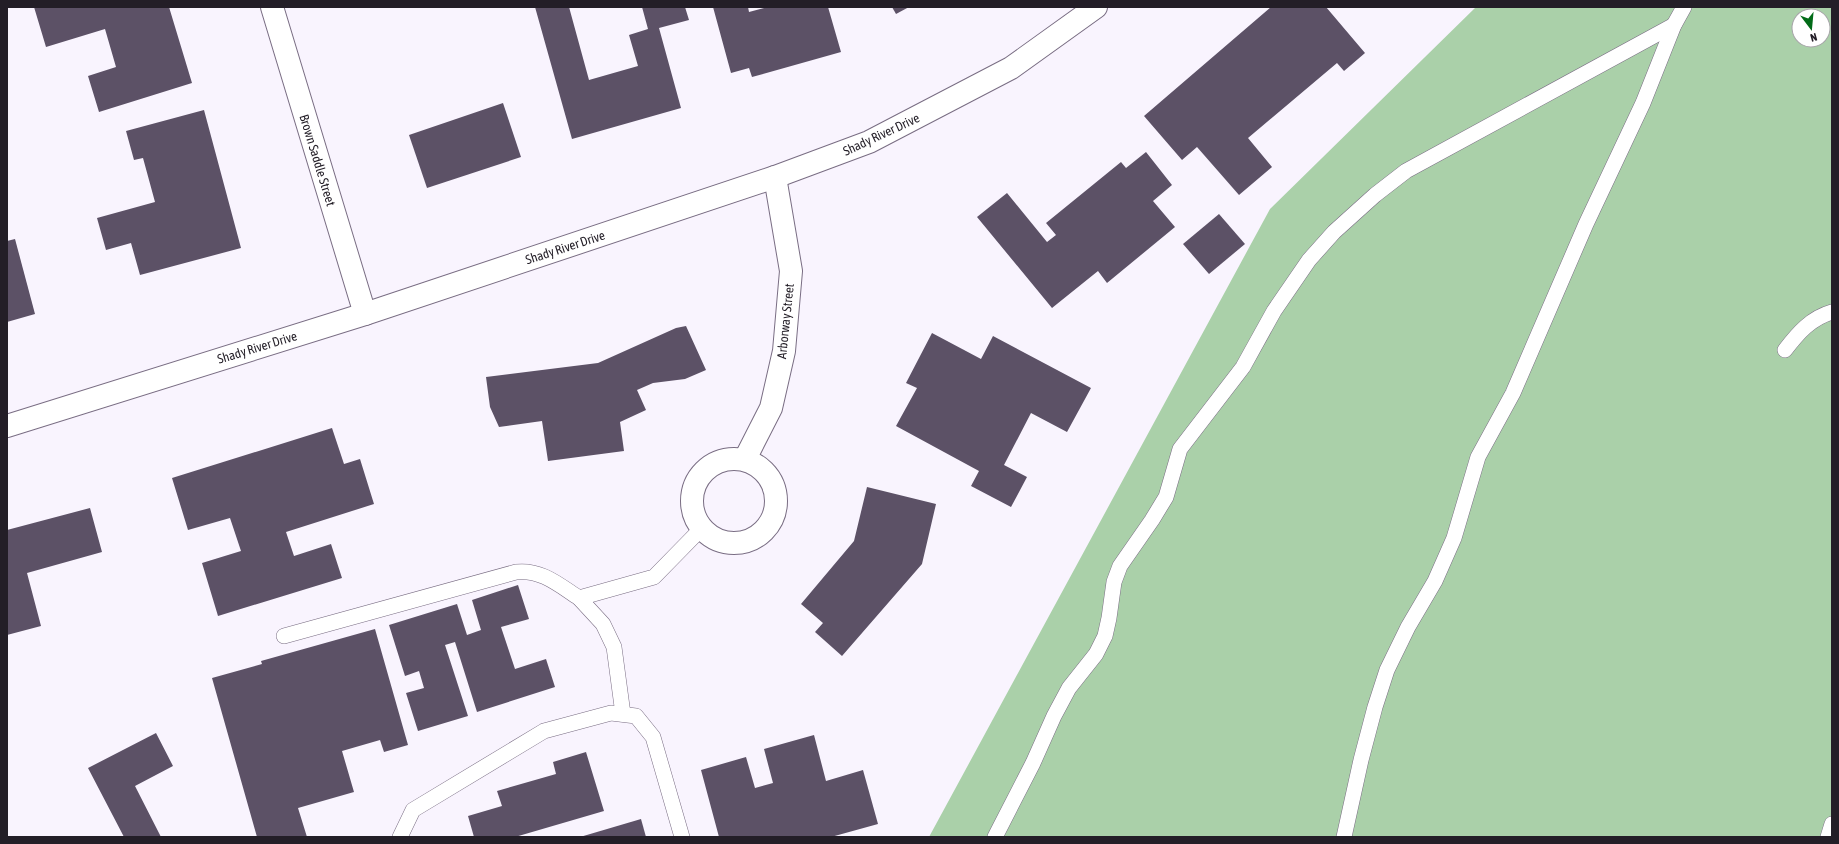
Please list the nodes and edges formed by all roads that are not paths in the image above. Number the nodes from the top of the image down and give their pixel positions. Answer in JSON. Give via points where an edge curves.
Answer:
{"nodes":[{"id":1,"x":272,"y":7,"type":"edge"},
{"id":2,"x":1096,"y":7,"type":"edge"},
{"id":3,"x":1684,"y":7,"type":"edge"},
{"id":4,"x":1674,"y":25,"type":"junction"},
{"id":5,"x":775,"y":177,"type":"junction"},
{"id":6,"x":1832,"y":312,"type":"edge"},
{"id":7,"x":365,"y":314,"type":"junction"},
{"id":8,"x":1785,"y":350,"type":"dead end"},
{"id":9,"x":7,"y":426,"type":"edge"},
{"id":10,"x":745,"y":459,"type":"junction"},
{"id":11,"x":702,"y":528,"type":"junction"},
{"id":12,"x":579,"y":598,"type":"junction"},
{"id":13,"x":284,"y":636,"type":"dead end"},
{"id":14,"x":623,"y":714,"type":"junction"},
{"id":15,"x":1832,"y":824,"type":"edge"},
{"id":16,"x":400,"y":837,"type":"edge"},
{"id":17,"x":682,"y":837,"type":"edge"},
{"id":18,"x":995,"y":837,"type":"edge"},
{"id":19,"x":1344,"y":837,"type":"edge"},
{"id":20,"x":1828,"y":837,"type":"edge"}],
"edges":[{"from":1,"to":7,"type":"street","name":"Brown Saddle Street"},
{"from":2,"to":5,"type":"street","name":"Shady River Drive","via":[[1011,68],[869,142]]},
{"from":3,"to":4,"type":"lane"},
{"from":4,"to":18,"type":"lane","via":[[1406,171],[1334,232],[1309,260],[1274,311],[1243,366],[1180,449],[1166,497],[1120,566],[1114,582],[1109,618],[1096,654],[1069,688]]},
{"from":4,"to":19,"type":"lane","via":[[1643,103],[1586,224],[1513,393],[1478,457],[1454,538],[1436,581],[1408,627],[1388,670],[1361,760]]},
{"from":5,"to":7,"type":"street","name":"Shady River Drive"},
{"from":5,"to":10,"type":"street","name":"Arborway Street","via":[[791,271],[784,351],[771,408]]},
{"from":6,"to":8,"type":"lane","via":[[1821,315],[1798,333]]},
{"from":7,"to":9,"type":"street","name":"Shady River Drive"},
{"from":10,"to":11,"type":"street","via":[[717,461],[705,469],[696,480],[691,494],[691,508]]},
{"from":10,"to":11,"type":"street","via":[[758,465],[768,474],[774,487],[776,507],[768,526],[758,536],[745,542],[731,543],[717,540]]},
{"from":11,"to":12,"type":"lane","via":[[654,577]]},
{"from":12,"to":13,"type":"lane","via":[[550,579],[534,573],[516,572]]},
{"from":12,"to":14,"type":"lane","via":[[602,624],[614,647]]},
{"from":14,"to":16,"type":"lane","via":[[611,713],[544,731],[413,810]]},
{"from":14,"to":17,"type":"lane","via":[[636,716],[653,737]]},
{"from":15,"to":20,"type":"lane"}]}
